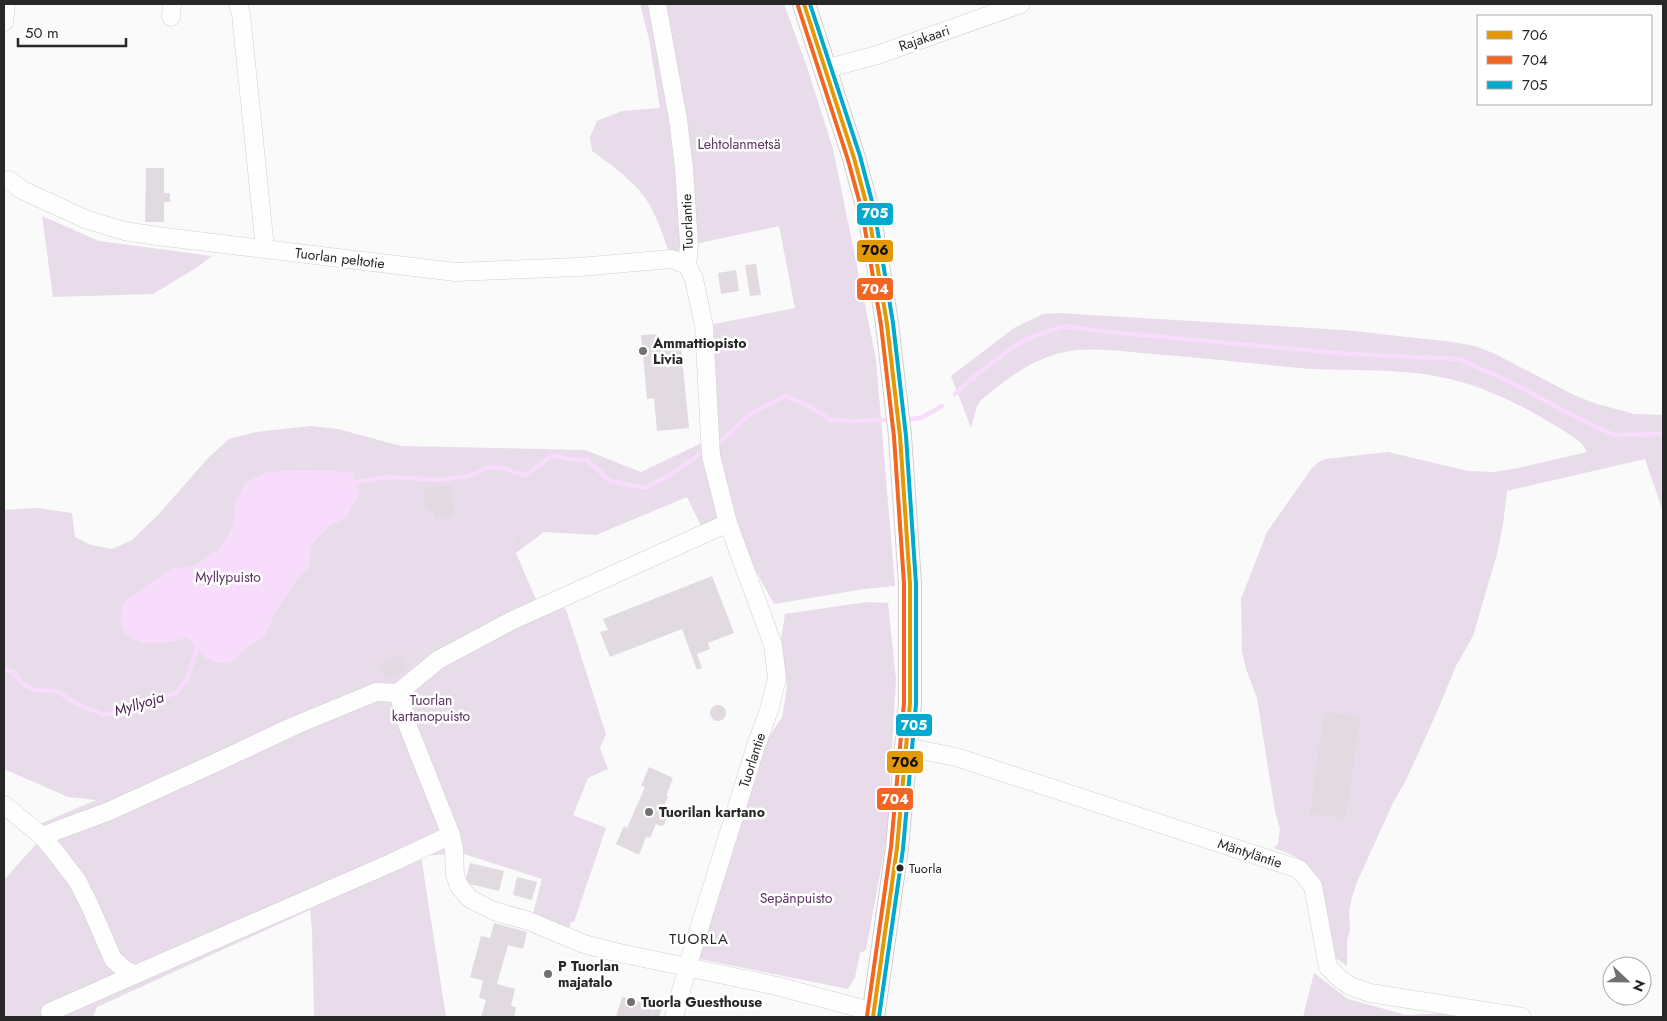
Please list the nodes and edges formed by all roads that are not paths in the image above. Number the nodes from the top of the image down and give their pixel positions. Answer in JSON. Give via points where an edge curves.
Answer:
{"nodes":[{"id":1,"x":6,"y":4,"type":"edge"},
{"id":2,"x":238,"y":4,"type":"edge"},
{"id":3,"x":657,"y":4,"type":"edge"},
{"id":4,"x":804,"y":4,"type":"edge"},
{"id":5,"x":1021,"y":4,"type":"edge"},
{"id":6,"x":4,"y":22,"type":"edge"},
{"id":7,"x":825,"y":69,"type":"junction"},
{"id":8,"x":6,"y":178,"type":"edge"},
{"id":9,"x":265,"y":248,"type":"junction"},
{"id":10,"x":687,"y":265,"type":"junction"},
{"id":11,"x":728,"y":522,"type":"junction"},
{"id":12,"x":398,"y":693,"type":"junction"},
{"id":13,"x":906,"y":748,"type":"junction"},
{"id":14,"x":4,"y":805,"type":"edge"},
{"id":15,"x":451,"y":835,"type":"junction"},
{"id":16,"x":42,"y":836,"type":"junction"},
{"id":17,"x":688,"y":966,"type":"junction"},
{"id":18,"x":134,"y":975,"type":"junction"},
{"id":19,"x":50,"y":1012,"type":"dead end"},
{"id":20,"x":873,"y":1015,"type":"edge"},
{"id":21,"x":674,"y":1017,"type":"edge"},
{"id":22,"x":1522,"y":1017,"type":"edge"}],
"edges":[{"from":1,"to":6,"type":"street"},
{"from":2,"to":9,"type":"street"},
{"from":3,"to":10,"type":"street","name":"Tuorlantie","via":[[683,158],[690,245]]},
{"from":4,"to":7,"type":"main road"},
{"from":5,"to":7,"type":"street","name":"Rajakaari","via":[[877,55]]},
{"from":7,"to":13,"type":"main road","via":[[868,210],[887,324],[900,436],[910,584],[910,703]]},
{"from":8,"to":9,"type":"street","name":"Tuorlan peltotie","via":[[22,190],[77,215],[124,231]]},
{"from":9,"to":10,"type":"street","name":"Tuorlan peltotie","via":[[454,272],[671,259]]},
{"from":10,"to":11,"type":"street","name":"Tuorlantie","via":[[694,280],[704,326],[711,447]]},
{"from":11,"to":12,"type":"street","via":[[513,620],[438,660]]},
{"from":11,"to":17,"type":"street","name":"Tuorlantie","via":[[773,645],[777,678]]},
{"from":12,"to":15,"type":"street"},
{"from":12,"to":16,"type":"street","via":[[376,692],[296,724],[107,812]]},
{"from":13,"to":20,"type":"main road","via":[[897,848]]},
{"from":13,"to":22,"type":"street","name":"Mäntyläntie","via":[[956,757],[1299,869],[1313,886],[1328,967],[1350,986],[1370,993]]},
{"from":14,"to":16,"type":"street"},
{"from":15,"to":17,"type":"street","via":[[455,874],[459,886],[470,899],[584,944]]},
{"from":15,"to":18,"type":"street"},
{"from":16,"to":18,"type":"street","via":[[78,882],[113,959]]},
{"from":17,"to":20,"type":"street","via":[[777,986]]},
{"from":17,"to":21,"type":"street","name":"Tuorlantie"},
{"from":18,"to":19,"type":"street"}]}
